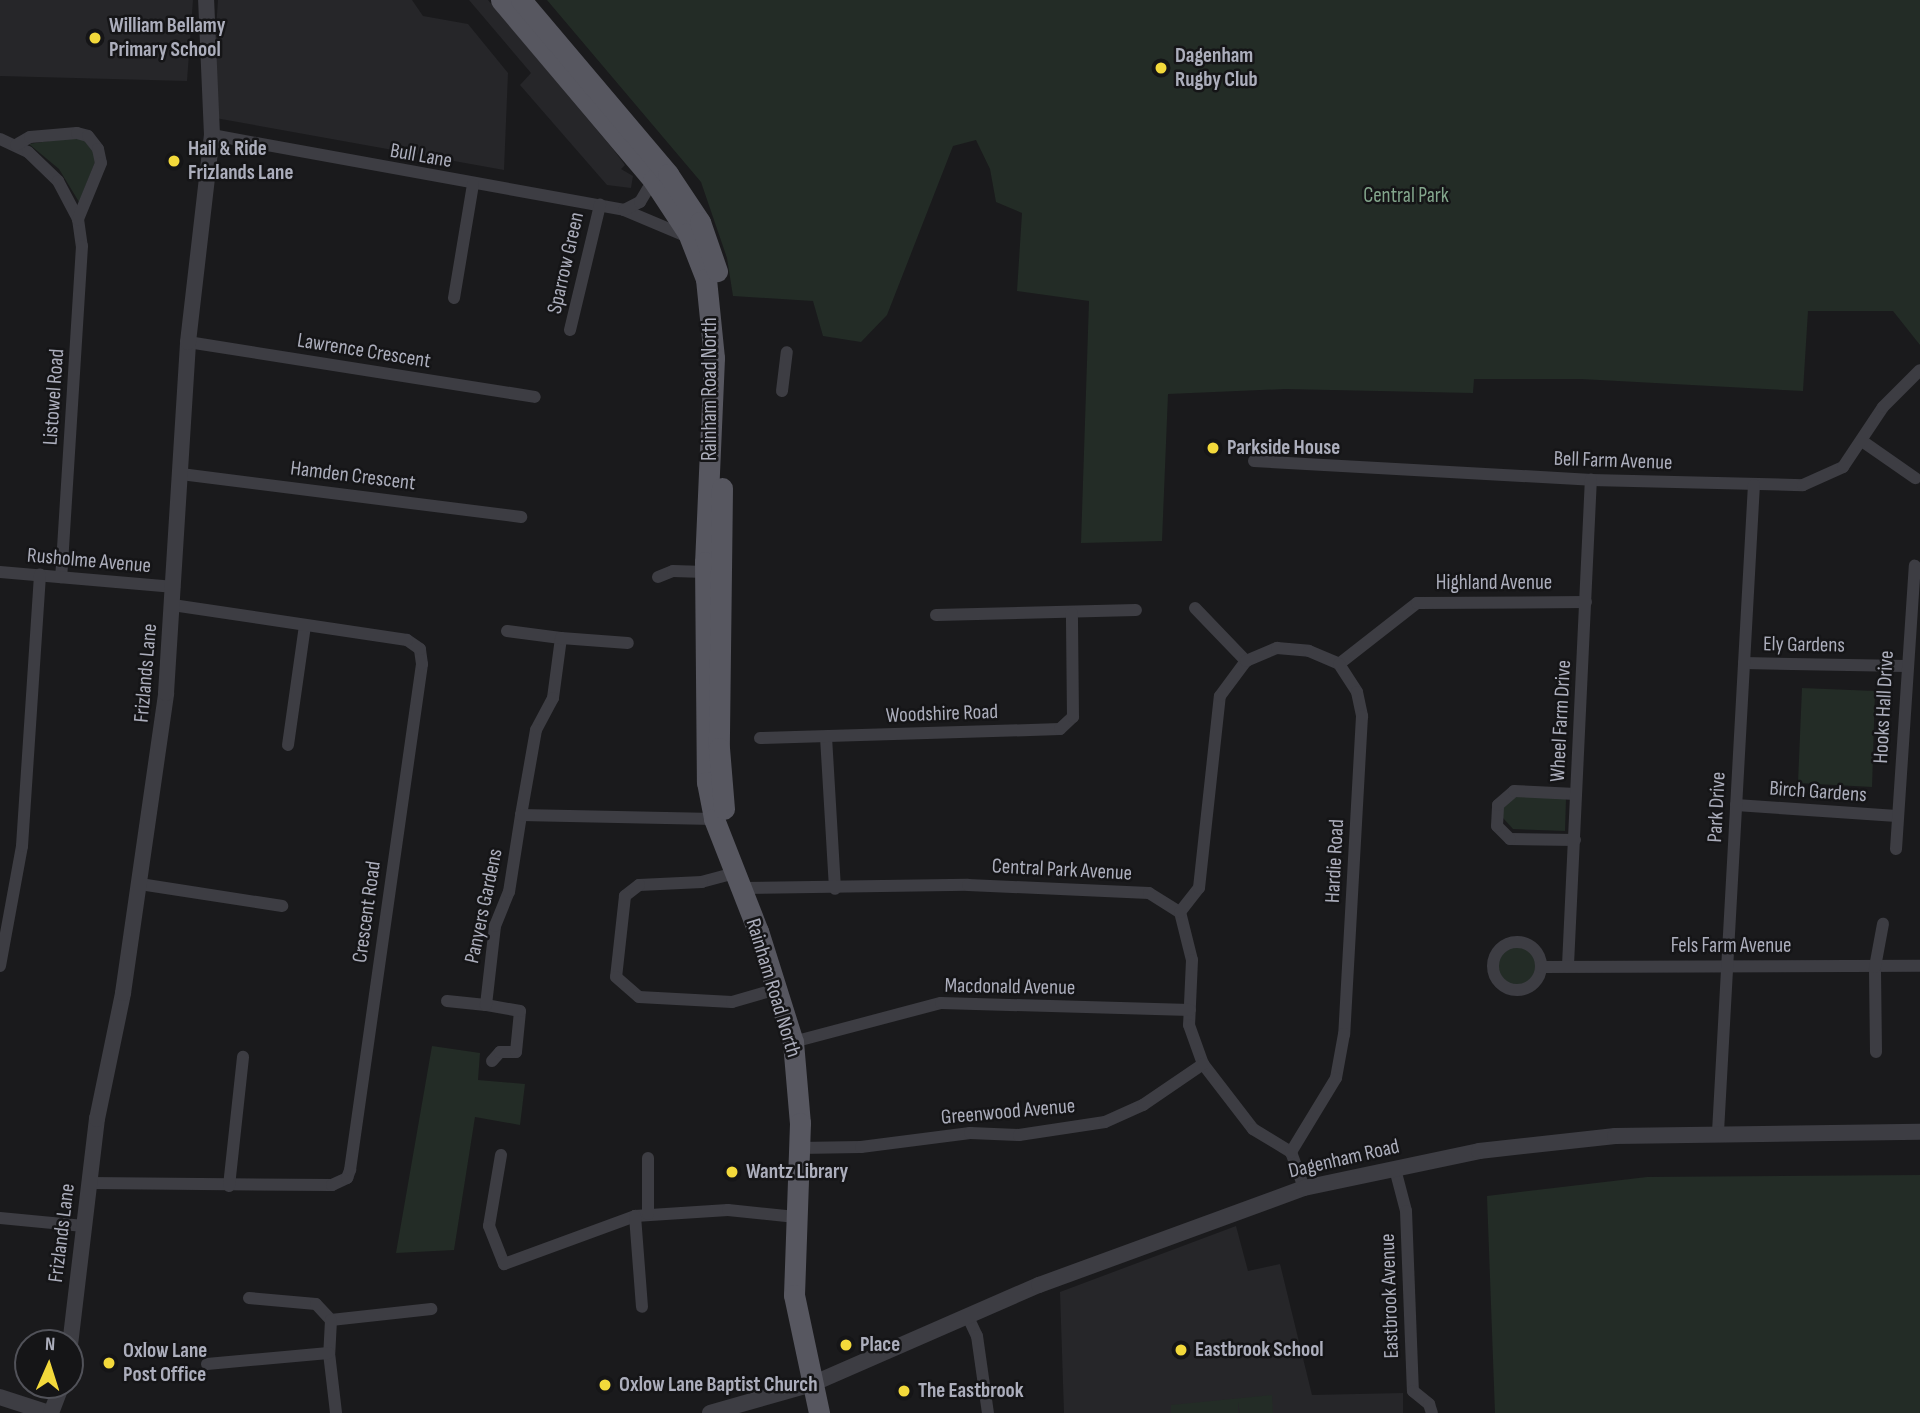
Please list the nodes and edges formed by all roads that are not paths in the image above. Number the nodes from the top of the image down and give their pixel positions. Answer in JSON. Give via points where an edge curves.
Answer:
{"nodes":[{"id":1,"x":206,"y":0,"type":"edge"},
{"id":2,"x":501,"y":0,"type":"edge"},
{"id":3,"x":522,"y":0,"type":"edge"},
{"id":4,"x":212,"y":135,"type":"junction"},
{"id":5,"x":0,"y":139,"type":"edge"},
{"id":6,"x":16,"y":145,"type":"junction"},
{"id":7,"x":653,"y":180,"type":"junction"},
{"id":8,"x":473,"y":185,"type":"junction"},
{"id":9,"x":600,"y":205,"type":"junction"},
{"id":10,"x":624,"y":210,"type":"junction"},
{"id":11,"x":78,"y":219,"type":"junction"},
{"id":12,"x":691,"y":240,"type":"junction"},
{"id":13,"x":454,"y":298,"type":"dead end"},
{"id":14,"x":570,"y":330,"type":"dead end"},
{"id":15,"x":188,"y":342,"type":"junction"},
{"id":16,"x":787,"y":352,"type":"dead end"},
{"id":17,"x":1920,"y":370,"type":"edge"},
{"id":18,"x":782,"y":391,"type":"dead end"},
{"id":19,"x":535,"y":397,"type":"dead end"},
{"id":20,"x":1862,"y":441,"type":"junction"},
{"id":21,"x":1254,"y":461,"type":"dead end"},
{"id":22,"x":181,"y":474,"type":"junction"},
{"id":23,"x":1915,"y":478,"type":"dead end"},
{"id":24,"x":1591,"y":480,"type":"junction"},
{"id":25,"x":1754,"y":485,"type":"junction"},
{"id":26,"x":520,"y":517,"type":"dead end"},
{"id":27,"x":1914,"y":566,"type":"dead end"},
{"id":28,"x":0,"y":572,"type":"edge"},
{"id":29,"x":705,"y":572,"type":"junction"},
{"id":30,"x":40,"y":575,"type":"junction"},
{"id":31,"x":61,"y":577,"type":"junction"},
{"id":32,"x":658,"y":577,"type":"dead end"},
{"id":33,"x":174,"y":587,"type":"junction"},
{"id":34,"x":1586,"y":602,"type":"junction"},
{"id":35,"x":173,"y":605,"type":"junction"},
{"id":36,"x":1195,"y":608,"type":"dead end"},
{"id":37,"x":1136,"y":610,"type":"dead end"},
{"id":38,"x":1072,"y":613,"type":"junction"},
{"id":39,"x":936,"y":615,"type":"dead end"},
{"id":40,"x":305,"y":625,"type":"junction"},
{"id":41,"x":507,"y":631,"type":"dead end"},
{"id":42,"x":561,"y":638,"type":"junction"},
{"id":43,"x":628,"y":643,"type":"dead end"},
{"id":44,"x":1246,"y":661,"type":"junction"},
{"id":45,"x":1744,"y":663,"type":"junction"},
{"id":46,"x":1339,"y":664,"type":"junction"},
{"id":47,"x":1905,"y":666,"type":"junction"},
{"id":48,"x":826,"y":737,"type":"junction"},
{"id":49,"x":760,"y":738,"type":"dead end"},
{"id":50,"x":288,"y":745,"type":"dead end"},
{"id":51,"x":1576,"y":794,"type":"junction"},
{"id":52,"x":1736,"y":805,"type":"junction"},
{"id":53,"x":521,"y":815,"type":"junction"},
{"id":54,"x":1897,"y":816,"type":"junction"},
{"id":55,"x":714,"y":819,"type":"junction"},
{"id":56,"x":1575,"y":840,"type":"junction"},
{"id":57,"x":726,"y":846,"type":"junction"},
{"id":58,"x":1896,"y":849,"type":"dead end"},
{"id":59,"x":738,"y":880,"type":"junction"},
{"id":60,"x":140,"y":884,"type":"junction"},
{"id":61,"x":835,"y":889,"type":"junction"},
{"id":62,"x":282,"y":906,"type":"dead end"},
{"id":63,"x":1180,"y":912,"type":"junction"},
{"id":64,"x":1883,"y":925,"type":"dead end"},
{"id":65,"x":1727,"y":964,"type":"junction"},
{"id":66,"x":1568,"y":965,"type":"junction"},
{"id":67,"x":1920,"y":966,"type":"edge"},
{"id":68,"x":0,"y":967,"type":"edge"},
{"id":69,"x":1541,"y":967,"type":"dead end"},
{"id":70,"x":1875,"y":967,"type":"junction"},
{"id":71,"x":777,"y":989,"type":"junction"},
{"id":72,"x":447,"y":1001,"type":"dead end"},
{"id":73,"x":486,"y":1005,"type":"junction"},
{"id":74,"x":1190,"y":1010,"type":"junction"},
{"id":75,"x":793,"y":1042,"type":"junction"},
{"id":76,"x":1876,"y":1052,"type":"dead end"},
{"id":77,"x":243,"y":1057,"type":"dead end"},
{"id":78,"x":492,"y":1060,"type":"dead end"},
{"id":79,"x":1203,"y":1064,"type":"junction"},
{"id":80,"x":1718,"y":1132,"type":"junction"},
{"id":81,"x":1920,"y":1132,"type":"edge"},
{"id":82,"x":799,"y":1148,"type":"junction"},
{"id":83,"x":1291,"y":1152,"type":"junction"},
{"id":84,"x":501,"y":1155,"type":"dead end"},
{"id":85,"x":648,"y":1158,"type":"dead end"},
{"id":86,"x":1395,"y":1169,"type":"junction"},
{"id":87,"x":89,"y":1183,"type":"junction"},
{"id":88,"x":229,"y":1186,"type":"junction"},
{"id":89,"x":1304,"y":1188,"type":"junction"},
{"id":90,"x":648,"y":1214,"type":"junction"},
{"id":91,"x":635,"y":1216,"type":"junction"},
{"id":92,"x":0,"y":1217,"type":"edge"},
{"id":93,"x":796,"y":1217,"type":"junction"},
{"id":94,"x":84,"y":1226,"type":"junction"},
{"id":95,"x":250,"y":1298,"type":"dead end"},
{"id":96,"x":642,"y":1307,"type":"dead end"},
{"id":97,"x":431,"y":1309,"type":"dead end"},
{"id":98,"x":968,"y":1317,"type":"junction"},
{"id":99,"x":331,"y":1320,"type":"junction"},
{"id":100,"x":72,"y":1329,"type":"edge"},
{"id":101,"x":329,"y":1353,"type":"junction"},
{"id":102,"x":206,"y":1364,"type":"dead end"},
{"id":103,"x":812,"y":1384,"type":"junction"},
{"id":104,"x":0,"y":1397,"type":"edge"},
{"id":105,"x":50,"y":1413,"type":"edge"},
{"id":106,"x":336,"y":1413,"type":"edge"},
{"id":107,"x":710,"y":1413,"type":"edge"},
{"id":108,"x":819,"y":1413,"type":"edge"},
{"id":109,"x":988,"y":1413,"type":"edge"},
{"id":110,"x":1432,"y":1413,"type":"edge"}],
"edges":[{"from":1,"to":4,"type":"street","name":"Frizlands Lane"},
{"from":2,"to":7,"type":"main road","name":"Rainham Road North"},
{"from":3,"to":57,"type":"main road","name":"Rainham Road North","via":[[668,174],[701,222],[715,258],[726,350],[719,748]]},
{"from":4,"to":8,"type":"street","name":"Bull Lane"},
{"from":4,"to":15,"type":"street","name":"Frizlands Lane"},
{"from":5,"to":6,"type":"street","name":"Listowel Road"},
{"from":6,"to":11,"type":"street","name":"Listowel Road","via":[[58,181]]},
{"from":6,"to":11,"type":"street","name":"Listowel Road","via":[[30,137],[88,136],[101,163]]},
{"from":7,"to":10,"type":"street","via":[[640,202]]},
{"from":7,"to":12,"type":"main road","name":"Rainham Road North"},
{"from":8,"to":9,"type":"street","name":"Bull Lane"},
{"from":8,"to":13,"type":"street"},
{"from":9,"to":10,"type":"street","name":"Bull Lane"},
{"from":9,"to":14,"type":"street","name":"Sparrow Green"},
{"from":10,"to":12,"type":"street","name":"Bull Lane"},
{"from":11,"to":31,"type":"street","name":"Listowel Road","via":[[81,282]]},
{"from":12,"to":29,"type":"main road","name":"Rainham Road North","via":[[706,279],[715,358]]},
{"from":15,"to":19,"type":"street","name":"Lawrence Crescent"},
{"from":15,"to":22,"type":"street","name":"Frizlands Lane"},
{"from":16,"to":18,"type":"street"},
{"from":17,"to":20,"type":"street","name":"Bell Farm Avenue","via":[[1883,407]]},
{"from":20,"to":23,"type":"street"},
{"from":20,"to":25,"type":"street","name":"Bell Farm Avenue","via":[[1843,467],[1803,485]]},
{"from":21,"to":24,"type":"street","name":"Bell Farm Avenue"},
{"from":22,"to":26,"type":"street","name":"Hamden Crescent"},
{"from":22,"to":33,"type":"street","name":"Frizlands Lane"},
{"from":24,"to":25,"type":"street","name":"Bell Farm Avenue"},
{"from":24,"to":34,"type":"street","name":"Wheel Farm Drive"},
{"from":25,"to":45,"type":"street","name":"Park Drive"},
{"from":27,"to":47,"type":"street","name":"Hooks Hall Drive"},
{"from":28,"to":30,"type":"street","name":"Rusholme Avenue"},
{"from":29,"to":32,"type":"street","via":[[673,571]]},
{"from":29,"to":55,"type":"main road","name":"Rainham Road North","via":[[705,743]]},
{"from":30,"to":31,"type":"street","name":"Rusholme Avenue"},
{"from":30,"to":68,"type":"street","via":[[22,846]]},
{"from":31,"to":33,"type":"street","name":"Rusholme Avenue"},
{"from":33,"to":35,"type":"street","name":"Frizlands Lane"},
{"from":34,"to":46,"type":"street","name":"Highland Avenue","via":[[1417,603]]},
{"from":34,"to":51,"type":"street","name":"Wheel Farm Drive"},
{"from":35,"to":40,"type":"street","name":"Crescent Road"},
{"from":35,"to":60,"type":"street","name":"Frizlands Lane"},
{"from":36,"to":44,"type":"street"},
{"from":37,"to":38,"type":"street"},
{"from":38,"to":39,"type":"street"},
{"from":38,"to":48,"type":"street","name":"Woodshire Road","via":[[1073,717],[1060,729]]},
{"from":40,"to":50,"type":"street"},
{"from":40,"to":88,"type":"street","name":"Crescent Road","via":[[407,640],[420,649],[422,664],[350,1173],[332,1185]]},
{"from":41,"to":42,"type":"street"},
{"from":42,"to":43,"type":"street"},
{"from":42,"to":53,"type":"street","name":"Panyers Gardens","via":[[554,698],[536,730]]},
{"from":44,"to":46,"type":"street","via":[[1277,648],[1309,651]]},
{"from":44,"to":63,"type":"street","via":[[1220,696],[1199,888]]},
{"from":45,"to":47,"type":"street","name":"Ely Gardens"},
{"from":45,"to":52,"type":"street","name":"Park Drive"},
{"from":46,"to":83,"type":"street","name":"Hardie Road","via":[[1357,692],[1362,716],[1344,1034],[1336,1078]]},
{"from":47,"to":54,"type":"street","name":"Hooks Hall Drive"},
{"from":48,"to":49,"type":"street","name":"Woodshire Road"},
{"from":48,"to":61,"type":"street"},
{"from":51,"to":56,"type":"street","name":"Wheel Farm Drive"},
{"from":51,"to":56,"type":"street","via":[[1514,791],[1498,805],[1497,826],[1510,839]]},
{"from":52,"to":54,"type":"street","name":"Birch Gardens"},
{"from":52,"to":65,"type":"street","name":"Park Drive"},
{"from":53,"to":55,"type":"street"},
{"from":53,"to":73,"type":"street","name":"Panyers Gardens","via":[[509,892],[495,926]]},
{"from":54,"to":58,"type":"street","name":"Hooks Hall Drive"},
{"from":55,"to":57,"type":"main road","name":"Rainham Road North"},
{"from":56,"to":66,"type":"street","name":"Wheel Farm Drive"},
{"from":57,"to":59,"type":"main road","name":"Rainham Road North"},
{"from":59,"to":61,"type":"street","name":"Central Park Avenue"},
{"from":59,"to":71,"type":"main road","name":"Rainham Road North"},
{"from":59,"to":71,"type":"street","name":"Central Park Avenue","via":[[639,885],[625,896],[616,977],[639,997],[732,1002]]},
{"from":60,"to":62,"type":"street"},
{"from":60,"to":87,"type":"street","name":"Frizlands Lane"},
{"from":61,"to":63,"type":"street","name":"Central Park Avenue","via":[[968,885],[1137,892],[1149,893]]},
{"from":63,"to":74,"type":"street","via":[[1192,960]]},
{"from":64,"to":70,"type":"street"},
{"from":65,"to":66,"type":"street","name":"Fels Farm Avenue"},
{"from":65,"to":70,"type":"street","name":"Fels Farm Avenue"},
{"from":65,"to":80,"type":"street","name":"Park Drive"},
{"from":66,"to":69,"type":"street","name":"Fels Farm Avenue"},
{"from":67,"to":70,"type":"street","name":"Fels Farm Avenue"},
{"from":70,"to":76,"type":"street"},
{"from":71,"to":75,"type":"main road","name":"Rainham Road North"},
{"from":72,"to":73,"type":"street"},
{"from":73,"to":78,"type":"street","via":[[520,1011],[516,1052],[500,1052]]},
{"from":74,"to":75,"type":"street","name":"Macdonald Avenue","via":[[941,1003]]},
{"from":74,"to":79,"type":"street","via":[[1189,1025]]},
{"from":75,"to":82,"type":"main road","name":"Rainham Road North"},
{"from":77,"to":88,"type":"street"},
{"from":79,"to":82,"type":"street","name":"Greenwood Avenue","via":[[1143,1105],[1105,1122],[1019,1135],[970,1133],[861,1147]]},
{"from":79,"to":83,"type":"street","via":[[1253,1129]]},
{"from":80,"to":81,"type":"street","name":"Dagenham Road"},
{"from":80,"to":86,"type":"street","name":"Dagenham Road","via":[[1525,1145]]},
{"from":82,"to":93,"type":"main road","name":"Rainham Road North"},
{"from":83,"to":89,"type":"street"},
{"from":84,"to":91,"type":"street","via":[[489,1226],[504,1264]]},
{"from":85,"to":90,"type":"street"},
{"from":86,"to":89,"type":"street","name":"Dagenham Road"},
{"from":86,"to":110,"type":"street","name":"Eastbrook Avenue","via":[[1406,1211],[1413,1391],[1429,1404]]},
{"from":87,"to":88,"type":"street","name":"Crescent Road"},
{"from":87,"to":94,"type":"street","name":"Frizlands Lane"},
{"from":89,"to":98,"type":"street","name":"Dagenham Road","via":[[1039,1285]]},
{"from":90,"to":91,"type":"street"},
{"from":90,"to":93,"type":"street","via":[[728,1210]]},
{"from":91,"to":96,"type":"street"},
{"from":92,"to":94,"type":"street"},
{"from":93,"to":103,"type":"main road","name":"Rainham Road North","via":[[794,1295]]},
{"from":94,"to":100,"type":"street","name":"Frizlands Lane"},
{"from":95,"to":99,"type":"street","via":[[316,1304]]},
{"from":97,"to":99,"type":"street"},
{"from":98,"to":103,"type":"street","name":"Dagenham Road"},
{"from":98,"to":109,"type":"street","via":[[977,1336]]},
{"from":99,"to":101,"type":"street"},
{"from":101,"to":102,"type":"street"},
{"from":101,"to":106,"type":"street"},
{"from":103,"to":107,"type":"street","name":"Dagenham Road"},
{"from":103,"to":108,"type":"main road","name":"Rainham Road North"},
{"from":104,"to":105,"type":"street"}]}
